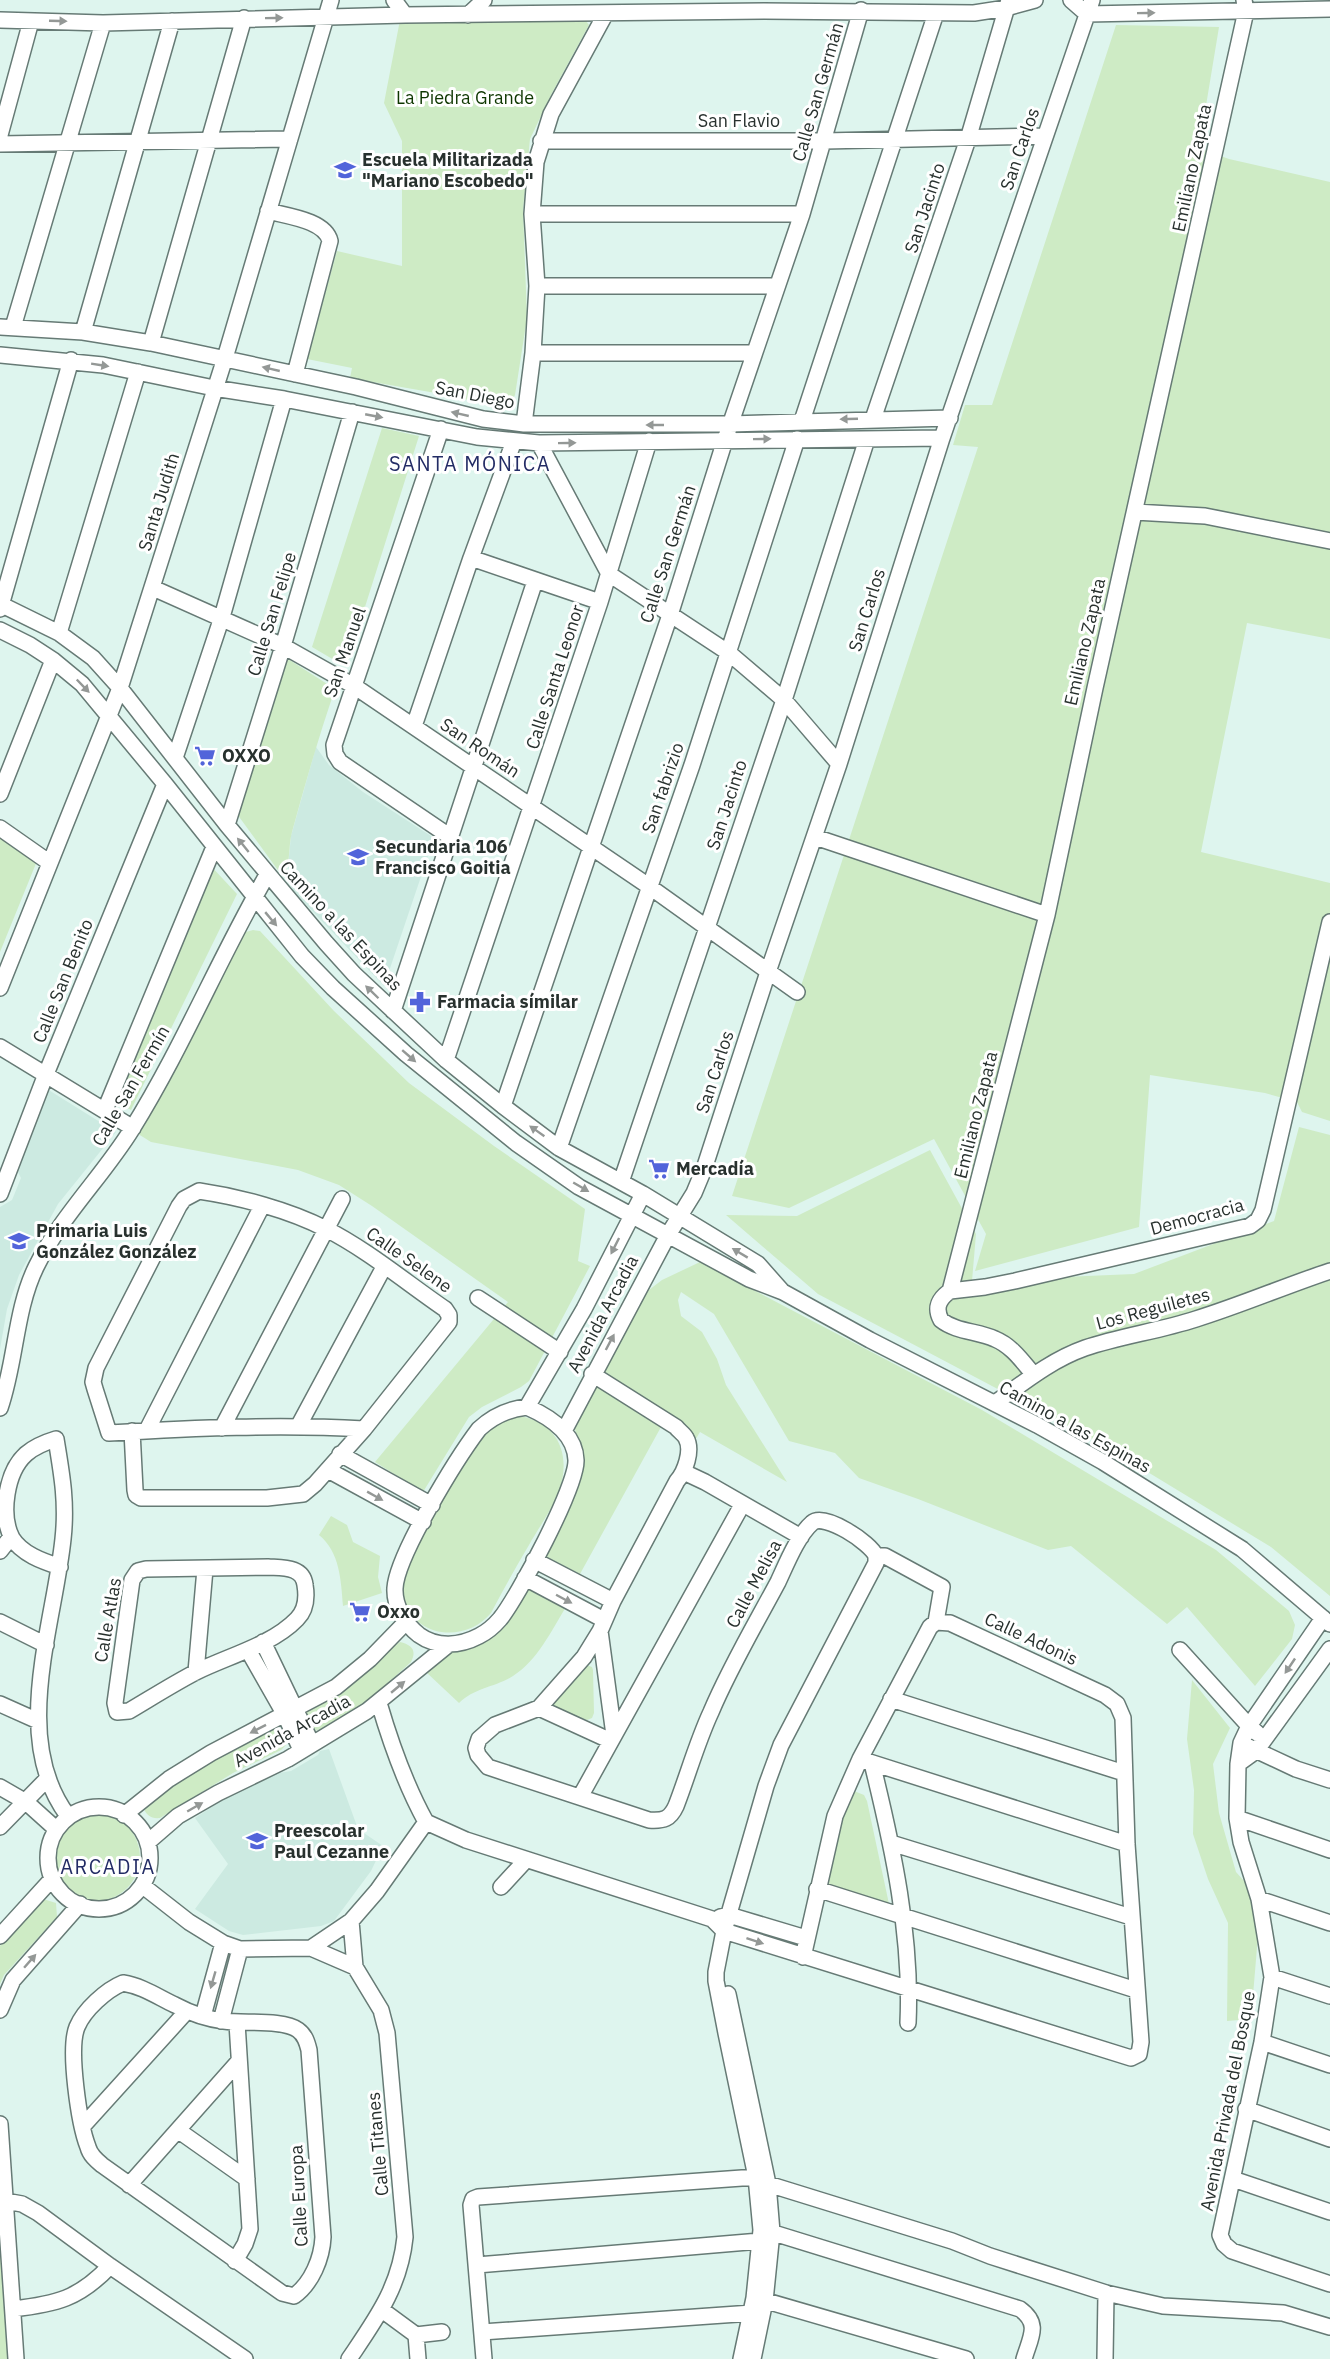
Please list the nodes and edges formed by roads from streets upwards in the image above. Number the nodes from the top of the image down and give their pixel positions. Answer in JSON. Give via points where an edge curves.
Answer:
{"nodes":[{"id":1,"x":331,"y":0,"type":"edge"},
{"id":2,"x":394,"y":0,"type":"edge"},
{"id":3,"x":484,"y":0,"type":"edge"},
{"id":4,"x":1035,"y":0,"type":"edge"},
{"id":5,"x":1071,"y":0,"type":"edge"},
{"id":6,"x":1008,"y":4,"type":"edge"},
{"id":7,"x":1245,"y":6,"type":"edge"},
{"id":8,"x":1090,"y":7,"type":"edge"},
{"id":9,"x":1330,"y":9,"type":"edge"},
{"id":10,"x":861,"y":10,"type":"junction"},
{"id":11,"x":606,"y":13,"type":"junction"},
{"id":12,"x":936,"y":13,"type":"junction"},
{"id":13,"x":405,"y":15,"type":"junction"},
{"id":14,"x":468,"y":15,"type":"junction"},
{"id":15,"x":326,"y":17,"type":"junction"},
{"id":16,"x":244,"y":18,"type":"junction"},
{"id":17,"x":0,"y":20,"type":"edge"},
{"id":18,"x":31,"y":21,"type":"junction"},
{"id":19,"x":172,"y":21,"type":"junction"},
{"id":20,"x":103,"y":22,"type":"junction"},
{"id":21,"x":0,"y":135,"type":"edge"},
{"id":22,"x":1045,"y":136,"type":"junction"},
{"id":23,"x":968,"y":138,"type":"junction"},
{"id":24,"x":290,"y":139,"type":"junction"},
{"id":25,"x":896,"y":140,"type":"junction"},
{"id":26,"x":209,"y":141,"type":"junction"},
{"id":27,"x":541,"y":141,"type":"junction"},
{"id":28,"x":825,"y":141,"type":"junction"},
{"id":29,"x":136,"y":143,"type":"junction"},
{"id":30,"x":0,"y":144,"type":"edge"},
{"id":31,"x":67,"y":144,"type":"junction"},
{"id":32,"x":268,"y":211,"type":"junction"},
{"id":33,"x":532,"y":214,"type":"junction"},
{"id":34,"x":802,"y":214,"type":"junction"},
{"id":35,"x":537,"y":286,"type":"junction"},
{"id":36,"x":776,"y":286,"type":"junction"},
{"id":37,"x":7,"y":327,"type":"edge"},
{"id":38,"x":83,"y":333,"type":"junction"},
{"id":39,"x":151,"y":343,"type":"junction"},
{"id":40,"x":534,"y":353,"type":"junction"},
{"id":41,"x":754,"y":353,"type":"junction"},
{"id":42,"x":0,"y":357,"type":"edge"},
{"id":43,"x":225,"y":358,"type":"junction"},
{"id":44,"x":71,"y":360,"type":"junction"},
{"id":45,"x":138,"y":372,"type":"junction"},
{"id":46,"x":295,"y":375,"type":"junction"},
{"id":47,"x":214,"y":388,"type":"junction"},
{"id":48,"x":284,"y":399,"type":"junction"},
{"id":49,"x":352,"y":412,"type":"junction"},
{"id":50,"x":950,"y":418,"type":"junction"},
{"id":51,"x":873,"y":419,"type":"junction"},
{"id":52,"x":801,"y":421,"type":"junction"},
{"id":53,"x":524,"y":424,"type":"junction"},
{"id":54,"x":730,"y":424,"type":"junction"},
{"id":55,"x":441,"y":429,"type":"junction"},
{"id":56,"x":942,"y":438,"type":"junction"},
{"id":57,"x":797,"y":439,"type":"junction"},
{"id":58,"x":867,"y":439,"type":"junction"},
{"id":59,"x":725,"y":440,"type":"junction"},
{"id":60,"x":514,"y":441,"type":"junction"},
{"id":61,"x":649,"y":441,"type":"junction"},
{"id":62,"x":540,"y":443,"type":"junction"},
{"id":63,"x":1135,"y":512,"type":"junction"},
{"id":64,"x":1330,"y":541,"type":"edge"},
{"id":65,"x":471,"y":558,"type":"junction"},
{"id":66,"x":609,"y":574,"type":"junction"},
{"id":67,"x":535,"y":581,"type":"junction"},
{"id":68,"x":153,"y":588,"type":"junction"},
{"id":69,"x":600,"y":602,"type":"junction"},
{"id":70,"x":0,"y":606,"type":"edge"},
{"id":71,"x":670,"y":615,"type":"junction"},
{"id":72,"x":222,"y":617,"type":"junction"},
{"id":73,"x":0,"y":630,"type":"edge"},
{"id":74,"x":59,"y":633,"type":"junction"},
{"id":75,"x":283,"y":646,"type":"junction"},
{"id":76,"x":729,"y":653,"type":"junction"},
{"id":77,"x":54,"y":660,"type":"junction"},
{"id":78,"x":354,"y":686,"type":"junction"},
{"id":79,"x":120,"y":688,"type":"junction"},
{"id":80,"x":784,"y":700,"type":"junction"},
{"id":81,"x":110,"y":716,"type":"junction"},
{"id":82,"x":414,"y":726,"type":"junction"},
{"id":83,"x":175,"y":758,"type":"junction"},
{"id":84,"x":839,"y":764,"type":"junction"},
{"id":85,"x":472,"y":767,"type":"junction"},
{"id":86,"x":165,"y":784,"type":"junction"},
{"id":87,"x":0,"y":794,"type":"edge"},
{"id":88,"x":532,"y":807,"type":"junction"},
{"id":89,"x":227,"y":825,"type":"junction"},
{"id":90,"x":0,"y":828,"type":"edge"},
{"id":91,"x":449,"y":836,"type":"junction"},
{"id":92,"x":815,"y":837,"type":"junction"},
{"id":93,"x":214,"y":847,"type":"junction"},
{"id":94,"x":591,"y":848,"type":"junction"},
{"id":95,"x":50,"y":863,"type":"junction"},
{"id":96,"x":267,"y":875,"type":"junction"},
{"id":97,"x":650,"y":887,"type":"junction"},
{"id":98,"x":254,"y":898,"type":"junction"},
{"id":99,"x":1047,"y":915,"type":"junction"},
{"id":100,"x":1330,"y":922,"type":"edge"},
{"id":101,"x":708,"y":928,"type":"junction"},
{"id":102,"x":768,"y":972,"type":"junction"},
{"id":103,"x":0,"y":988,"type":"edge"},
{"id":104,"x":797,"y":992,"type":"dead end"},
{"id":105,"x":393,"y":1011,"type":"junction"},
{"id":106,"x":0,"y":1047,"type":"edge"},
{"id":107,"x":446,"y":1060,"type":"junction"},
{"id":108,"x":46,"y":1074,"type":"junction"},
{"id":109,"x":502,"y":1106,"type":"junction"},
{"id":110,"x":105,"y":1110,"type":"junction"},
{"id":111,"x":132,"y":1128,"type":"junction"},
{"id":112,"x":560,"y":1148,"type":"junction"},
{"id":113,"x":621,"y":1182,"type":"junction"},
{"id":114,"x":0,"y":1194,"type":"edge"},
{"id":115,"x":643,"y":1194,"type":"junction"},
{"id":116,"x":342,"y":1199,"type":"dead end"},
{"id":117,"x":262,"y":1206,"type":"junction"},
{"id":118,"x":632,"y":1214,"type":"junction"},
{"id":119,"x":680,"y":1217,"type":"junction"},
{"id":120,"x":326,"y":1229,"type":"junction"},
{"id":121,"x":668,"y":1234,"type":"junction"},
{"id":122,"x":384,"y":1267,"type":"junction"},
{"id":123,"x":1330,"y":1271,"type":"edge"},
{"id":124,"x":950,"y":1291,"type":"junction"},
{"id":125,"x":783,"y":1292,"type":"junction"},
{"id":126,"x":478,"y":1298,"type":"dead end"},
{"id":127,"x":560,"y":1352,"type":"junction"},
{"id":128,"x":592,"y":1374,"type":"junction"},
{"id":129,"x":1034,"y":1375,"type":"junction"},
{"id":130,"x":5,"y":1380,"type":"edge"},
{"id":131,"x":995,"y":1403,"type":"junction"},
{"id":132,"x":527,"y":1407,"type":"junction"},
{"id":133,"x":0,"y":1408,"type":"edge"},
{"id":134,"x":299,"y":1425,"type":"junction"},
{"id":135,"x":222,"y":1428,"type":"junction"},
{"id":136,"x":364,"y":1429,"type":"junction"},
{"id":137,"x":140,"y":1431,"type":"junction"},
{"id":138,"x":564,"y":1431,"type":"junction"},
{"id":139,"x":340,"y":1454,"type":"junction"},
{"id":140,"x":328,"y":1470,"type":"junction"},
{"id":141,"x":683,"y":1474,"type":"junction"},
{"id":142,"x":432,"y":1505,"type":"junction"},
{"id":143,"x":742,"y":1505,"type":"junction"},
{"id":144,"x":423,"y":1522,"type":"junction"},
{"id":145,"x":11,"y":1537,"type":"junction"},
{"id":146,"x":801,"y":1538,"type":"junction"},
{"id":147,"x":0,"y":1551,"type":"edge"},
{"id":148,"x":876,"y":1559,"type":"junction"},
{"id":149,"x":534,"y":1560,"type":"junction"},
{"id":150,"x":60,"y":1567,"type":"junction"},
{"id":151,"x":205,"y":1569,"type":"junction"},
{"id":152,"x":525,"y":1578,"type":"junction"},
{"id":153,"x":613,"y":1601,"type":"junction"},
{"id":154,"x":1327,"y":1621,"type":"edge"},
{"id":155,"x":0,"y":1622,"type":"edge"},
{"id":156,"x":406,"y":1622,"type":"junction"},
{"id":157,"x":936,"y":1622,"type":"junction"},
{"id":158,"x":602,"y":1625,"type":"junction"},
{"id":159,"x":263,"y":1642,"type":"junction"},
{"id":160,"x":46,"y":1645,"type":"junction"},
{"id":161,"x":448,"y":1645,"type":"junction"},
{"id":162,"x":1330,"y":1648,"type":"edge"},
{"id":163,"x":248,"y":1650,"type":"junction"},
{"id":164,"x":1180,"y":1650,"type":"dead end"},
{"id":165,"x":196,"y":1672,"type":"junction"},
{"id":166,"x":609,"y":1692,"type":"junction"},
{"id":167,"x":891,"y":1699,"type":"junction"},
{"id":168,"x":634,"y":1702,"type":"junction"},
{"id":169,"x":379,"y":1703,"type":"junction"},
{"id":170,"x":0,"y":1704,"type":"edge"},
{"id":171,"x":539,"y":1708,"type":"junction"},
{"id":172,"x":290,"y":1712,"type":"junction"},
{"id":173,"x":38,"y":1721,"type":"junction"},
{"id":174,"x":1249,"y":1726,"type":"junction"},
{"id":175,"x":612,"y":1738,"type":"junction"},
{"id":176,"x":1241,"y":1743,"type":"junction"},
{"id":177,"x":1260,"y":1744,"type":"junction"},
{"id":178,"x":306,"y":1747,"type":"junction"},
{"id":179,"x":866,"y":1761,"type":"junction"},
{"id":180,"x":1238,"y":1764,"type":"junction"},
{"id":181,"x":1124,"y":1773,"type":"junction"},
{"id":182,"x":48,"y":1779,"type":"junction"},
{"id":183,"x":1330,"y":1780,"type":"edge"},
{"id":184,"x":0,"y":1787,"type":"edge"},
{"id":185,"x":580,"y":1797,"type":"junction"},
{"id":186,"x":26,"y":1802,"type":"junction"},
{"id":187,"x":124,"y":1815,"type":"junction"},
{"id":188,"x":68,"y":1816,"type":"junction"},
{"id":189,"x":1237,"y":1818,"type":"junction"},
{"id":190,"x":426,"y":1822,"type":"junction"},
{"id":191,"x":0,"y":1827,"type":"edge"},
{"id":192,"x":56,"y":1829,"type":"junction"},
{"id":193,"x":148,"y":1842,"type":"junction"},
{"id":194,"x":891,"y":1843,"type":"junction"},
{"id":195,"x":1127,"y":1844,"type":"junction"},
{"id":196,"x":1330,"y":1850,"type":"edge"},
{"id":197,"x":526,"y":1860,"type":"junction"},
{"id":198,"x":51,"y":1880,"type":"junction"},
{"id":199,"x":143,"y":1886,"type":"junction"},
{"id":200,"x":501,"y":1887,"type":"dead end"},
{"id":201,"x":817,"y":1889,"type":"junction"},
{"id":202,"x":1259,"y":1899,"type":"junction"},
{"id":203,"x":80,"y":1905,"type":"junction"},
{"id":204,"x":729,"y":1915,"type":"junction"},
{"id":205,"x":903,"y":1917,"type":"junction"},
{"id":206,"x":1131,"y":1917,"type":"junction"},
{"id":207,"x":712,"y":1919,"type":"junction"},
{"id":208,"x":351,"y":1921,"type":"junction"},
{"id":209,"x":1330,"y":1923,"type":"edge"},
{"id":210,"x":724,"y":1931,"type":"junction"},
{"id":211,"x":0,"y":1936,"type":"edge"},
{"id":212,"x":806,"y":1938,"type":"junction"},
{"id":213,"x":223,"y":1943,"type":"junction"},
{"id":214,"x":311,"y":1948,"type":"junction"},
{"id":215,"x":240,"y":1949,"type":"junction"},
{"id":216,"x":803,"y":1957,"type":"junction"},
{"id":217,"x":355,"y":1968,"type":"junction"},
{"id":218,"x":1272,"y":1977,"type":"junction"},
{"id":219,"x":910,"y":1988,"type":"junction"},
{"id":220,"x":1136,"y":1990,"type":"junction"},
{"id":221,"x":1330,"y":1996,"type":"edge"},
{"id":222,"x":0,"y":2010,"type":"edge"},
{"id":223,"x":187,"y":2011,"type":"junction"},
{"id":224,"x":203,"y":2016,"type":"junction"},
{"id":225,"x":221,"y":2021,"type":"junction"},
{"id":226,"x":237,"y":2023,"type":"junction"},
{"id":227,"x":908,"y":2023,"type":"dead end"},
{"id":228,"x":1262,"y":2042,"type":"junction"},
{"id":229,"x":239,"y":2061,"type":"junction"},
{"id":230,"x":1330,"y":2065,"type":"edge"},
{"id":231,"x":1246,"y":2109,"type":"junction"},
{"id":232,"x":0,"y":2124,"type":"edge"},
{"id":233,"x":82,"y":2127,"type":"junction"},
{"id":234,"x":179,"y":2131,"type":"junction"},
{"id":235,"x":1330,"y":2139,"type":"edge"},
{"id":236,"x":248,"y":2179,"type":"junction"},
{"id":237,"x":1233,"y":2179,"type":"junction"},
{"id":238,"x":762,"y":2181,"type":"junction"},
{"id":239,"x":129,"y":2185,"type":"junction"},
{"id":240,"x":2,"y":2200,"type":"edge"},
{"id":241,"x":1330,"y":2212,"type":"edge"},
{"id":242,"x":764,"y":2234,"type":"junction"},
{"id":243,"x":235,"y":2261,"type":"junction"},
{"id":244,"x":477,"y":2265,"type":"junction"},
{"id":245,"x":110,"y":2266,"type":"junction"},
{"id":246,"x":1330,"y":2284,"type":"edge"},
{"id":247,"x":1106,"y":2293,"type":"junction"},
{"id":248,"x":757,"y":2304,"type":"junction"},
{"id":249,"x":13,"y":2308,"type":"junction"},
{"id":250,"x":382,"y":2310,"type":"junction"},
{"id":251,"x":1330,"y":2327,"type":"edge"},
{"id":252,"x":442,"y":2332,"type":"dead end"},
{"id":253,"x":482,"y":2332,"type":"junction"},
{"id":254,"x":416,"y":2335,"type":"junction"},
{"id":255,"x":750,"y":2358,"type":"edge"},
{"id":256,"x":957,"y":2358,"type":"edge"},
{"id":257,"x":16,"y":2359,"type":"edge"},
{"id":258,"x":245,"y":2359,"type":"edge"},
{"id":259,"x":349,"y":2359,"type":"edge"},
{"id":260,"x":418,"y":2359,"type":"edge"},
{"id":261,"x":484,"y":2359,"type":"edge"},
{"id":262,"x":1024,"y":2359,"type":"edge"},
{"id":263,"x":1105,"y":2359,"type":"edge"}],
"edges":[{"from":1,"to":15,"type":"street","name":"Santa Judith"},
{"from":2,"to":13,"type":"street"},
{"from":3,"to":14,"type":"street"},
{"from":4,"to":6,"type":"street"},
{"from":5,"to":8,"type":"street"},
{"from":6,"to":12,"type":"street","via":[[974,13]]},
{"from":6,"to":23,"type":"street","name":"San Jacinto"},
{"from":8,"to":7,"type":"street","one_way":true},
{"from":7,"to":9,"type":"street"},
{"from":7,"to":63,"type":"street","name":"Emiliano Zapata"},
{"from":8,"to":22,"type":"street","name":"San Carlos"},
{"from":10,"to":11,"type":"street"},
{"from":10,"to":12,"type":"street"},
{"from":10,"to":28,"type":"street","name":"Calle San Germán"},
{"from":11,"to":14,"type":"street"},
{"from":11,"to":27,"type":"street","via":[[563,88]]},
{"from":12,"to":25,"type":"street"},
{"from":13,"to":14,"type":"street"},
{"from":13,"to":15,"type":"street"},
{"from":16,"to":15,"type":"street","one_way":true},
{"from":15,"to":24,"type":"street","name":"Santa Judith"},
{"from":16,"to":19,"type":"street"},
{"from":16,"to":26,"type":"street"},
{"from":17,"to":18,"type":"street"},
{"from":18,"to":20,"type":"street","one_way":true},
{"from":18,"to":21,"type":"street"},
{"from":19,"to":20,"type":"street"},
{"from":19,"to":29,"type":"street"},
{"from":20,"to":31,"type":"street"},
{"from":22,"to":23,"type":"street","name":"San Flavio"},
{"from":22,"to":50,"type":"street","name":"San Carlos"},
{"from":23,"to":25,"type":"street","name":"San Flavio"},
{"from":23,"to":51,"type":"street","name":"San Jacinto"},
{"from":24,"to":26,"type":"street"},
{"from":24,"to":32,"type":"street","name":"Santa Judith"},
{"from":25,"to":28,"type":"street","name":"San Flavio"},
{"from":25,"to":52,"type":"street"},
{"from":26,"to":29,"type":"street"},
{"from":26,"to":39,"type":"street"},
{"from":27,"to":28,"type":"street","name":"San Flavio"},
{"from":27,"to":33,"type":"street"},
{"from":28,"to":34,"type":"street","name":"Calle San Germán"},
{"from":29,"to":31,"type":"street"},
{"from":29,"to":38,"type":"street"},
{"from":30,"to":31,"type":"street"},
{"from":31,"to":37,"type":"street"},
{"from":32,"to":43,"type":"street","name":"Santa Judith"},
{"from":32,"to":46,"type":"street","via":[[312,224],[329,235],[330,241]]},
{"from":33,"to":34,"type":"street"},
{"from":33,"to":35,"type":"street"},
{"from":34,"to":36,"type":"street","name":"Calle San Germán"},
{"from":35,"to":36,"type":"street"},
{"from":35,"to":40,"type":"street"},
{"from":36,"to":41,"type":"street","name":"Calle San Germán"},
{"from":37,"to":38,"type":"street","name":"San Diego"},
{"from":38,"to":39,"type":"street","name":"San Diego"},
{"from":39,"to":43,"type":"street","name":"San Diego"},
{"from":40,"to":41,"type":"street"},
{"from":40,"to":53,"type":"street"},
{"from":41,"to":54,"type":"street","name":"Calle San Germán"},
{"from":42,"to":44,"type":"street"},
{"from":46,"to":43,"type":"street","name":"San Diego","one_way":true},
{"from":43,"to":47,"type":"street","name":"Santa Judith"},
{"from":44,"to":45,"type":"street","one_way":true},
{"from":44,"to":70,"type":"street"},
{"from":45,"to":47,"type":"street"},
{"from":45,"to":74,"type":"street"},
{"from":53,"to":46,"type":"street","name":"San Diego","one_way":true,"via":[[483,419]]},
{"from":47,"to":48,"type":"street"},
{"from":47,"to":68,"type":"street","name":"Santa Judith"},
{"from":48,"to":49,"type":"street"},
{"from":48,"to":72,"type":"street"},
{"from":49,"to":55,"type":"street","one_way":true},
{"from":49,"to":75,"type":"street","name":"Calle San Felipe"},
{"from":50,"to":51,"type":"street","name":"San Diego"},
{"from":50,"to":56,"type":"street","name":"San Carlos"},
{"from":51,"to":52,"type":"street","name":"San Diego","one_way":true},
{"from":52,"to":54,"type":"street","name":"San Diego"},
{"from":54,"to":53,"type":"street","name":"San Diego","one_way":true},
{"from":54,"to":59,"type":"street","name":"Calle San Germán"},
{"from":55,"to":60,"type":"street"},
{"from":55,"to":78,"type":"street","name":"San Manuel"},
{"from":56,"to":58,"type":"street"},
{"from":56,"to":84,"type":"street","name":"San Carlos"},
{"from":57,"to":58,"type":"street"},
{"from":59,"to":57,"type":"street","one_way":true},
{"from":57,"to":76,"type":"street","name":"San fabrizio"},
{"from":58,"to":80,"type":"street","name":"San Jacinto"},
{"from":59,"to":61,"type":"street"},
{"from":59,"to":71,"type":"street","name":"Calle San Germán"},
{"from":60,"to":62,"type":"street"},
{"from":60,"to":65,"type":"street"},
{"from":62,"to":61,"type":"street","one_way":true},
{"from":61,"to":66,"type":"street","name":"Calle Santa Leonor"},
{"from":62,"to":66,"type":"street"},
{"from":63,"to":64,"type":"street","via":[[1205,516]]},
{"from":63,"to":99,"type":"street","name":"Emiliano Zapata"},
{"from":65,"to":67,"type":"street"},
{"from":65,"to":82,"type":"street"},
{"from":66,"to":69,"type":"street","name":"Calle Santa Leonor"},
{"from":66,"to":71,"type":"street"},
{"from":67,"to":69,"type":"street"},
{"from":67,"to":85,"type":"street"},
{"from":68,"to":72,"type":"street","name":"San Román"},
{"from":68,"to":79,"type":"street","name":"Santa Judith"},
{"from":69,"to":88,"type":"street","name":"Calle Santa Leonor"},
{"from":70,"to":74,"type":"street","name":"Camino a las Espinas"},
{"from":71,"to":76,"type":"street"},
{"from":71,"to":94,"type":"street","name":"Calle San Germán"},
{"from":72,"to":75,"type":"street","name":"San Román"},
{"from":72,"to":83,"type":"street"},
{"from":73,"to":77,"type":"street","name":"Camino a las Espinas"},
{"from":74,"to":79,"type":"street","name":"Camino a las Espinas","via":[[93,658]]},
{"from":75,"to":78,"type":"street","name":"San Román"},
{"from":75,"to":89,"type":"street","name":"Calle San Felipe"},
{"from":76,"to":80,"type":"street"},
{"from":76,"to":97,"type":"street","name":"San fabrizio"},
{"from":77,"to":81,"type":"street","name":"Camino a las Espinas","one_way":true},
{"from":77,"to":87,"type":"street"},
{"from":78,"to":82,"type":"street","name":"San Román"},
{"from":78,"to":91,"type":"street","name":"San Manuel","via":[[334,745],[340,762]]},
{"from":79,"to":81,"type":"street","name":"Santa Judith"},
{"from":79,"to":83,"type":"street","name":"Camino a las Espinas"},
{"from":80,"to":84,"type":"street"},
{"from":80,"to":101,"type":"street","name":"San Jacinto"},
{"from":81,"to":86,"type":"street","name":"Camino a las Espinas"},
{"from":81,"to":95,"type":"street","name":"Santa Judith"},
{"from":82,"to":85,"type":"street","name":"San Román"},
{"from":83,"to":89,"type":"street","name":"Camino a las Espinas"},
{"from":84,"to":92,"type":"street","name":"San Carlos"},
{"from":85,"to":88,"type":"street","name":"San Román"},
{"from":85,"to":91,"type":"street"},
{"from":86,"to":93,"type":"street","name":"Camino a las Espinas"},
{"from":86,"to":108,"type":"street","name":"Calle San Benito"},
{"from":88,"to":94,"type":"street","name":"San Román"},
{"from":88,"to":107,"type":"street","name":"Calle Santa Leonor"},
{"from":96,"to":89,"type":"street","name":"Camino a las Espinas","one_way":true},
{"from":90,"to":95,"type":"street"},
{"from":91,"to":105,"type":"street"},
{"from":92,"to":99,"type":"street"},
{"from":92,"to":102,"type":"street","name":"San Carlos"},
{"from":93,"to":98,"type":"street","name":"Camino a las Espinas"},
{"from":93,"to":110,"type":"street"},
{"from":94,"to":97,"type":"street","name":"San Román"},
{"from":94,"to":109,"type":"street","name":"Calle San Germán"},
{"from":95,"to":103,"type":"street","name":"Santa Judith"},
{"from":96,"to":98,"type":"street","name":"Calle San Fermín"},
{"from":105,"to":96,"type":"street","name":"Camino a las Espinas","one_way":true,"via":[[354,974]]},
{"from":97,"to":101,"type":"street","name":"San Román"},
{"from":97,"to":112,"type":"street","name":"San fabrizio"},
{"from":98,"to":111,"type":"street","name":"Calle San Fermín","via":[[158,1086]]},
{"from":98,"to":118,"type":"street","name":"Camino a las Espinas","one_way":true,"via":[[333,988],[471,1108],[547,1166]]},
{"from":99,"to":124,"type":"street","name":"Emiliano Zapata"},
{"from":100,"to":124,"type":"street","name":"Democracia","via":[[1258,1220],[1250,1226],[1069,1269]]},
{"from":101,"to":102,"type":"street","name":"San Román"},
{"from":101,"to":113,"type":"street","name":"San Jacinto"},
{"from":102,"to":104,"type":"street","name":"San Román"},
{"from":102,"to":119,"type":"street","name":"San Carlos","via":[[704,1169]]},
{"from":105,"to":107,"type":"street","name":"Camino a las Espinas"},
{"from":106,"to":108,"type":"street"},
{"from":107,"to":109,"type":"street","name":"Camino a las Espinas"},
{"from":108,"to":110,"type":"street"},
{"from":108,"to":114,"type":"street","name":"Calle San Benito"},
{"from":112,"to":109,"type":"street","name":"Camino a las Espinas","one_way":true},
{"from":110,"to":111,"type":"street"},
{"from":111,"to":130,"type":"street","name":"Calle San Fermín","via":[[37,1265]]},
{"from":112,"to":113,"type":"street","name":"Camino a las Espinas"},
{"from":113,"to":115,"type":"street","name":"Camino a las Espinas"},
{"from":115,"to":118,"type":"street","name":"Avenida Arcadia"},
{"from":115,"to":119,"type":"street","name":"Camino a las Espinas"},
{"from":116,"to":120,"type":"street"},
{"from":117,"to":120,"type":"street","name":"Calle Selene"},
{"from":117,"to":137,"type":"street"},
{"from":117,"to":137,"type":"street","name":"Calle Selene","via":[[199,1191],[179,1206],[94,1375],[109,1433]]},
{"from":118,"to":121,"type":"street","name":"Camino a las Espinas"},
{"from":118,"to":127,"type":"street","name":"Avenida Arcadia","one_way":true},
{"from":119,"to":121,"type":"street","name":"Avenida Arcadia"},
{"from":125,"to":119,"type":"street","name":"Camino a las Espinas","one_way":true,"via":[[758,1264]]},
{"from":120,"to":122,"type":"street","name":"Calle Selene"},
{"from":120,"to":135,"type":"street"},
{"from":121,"to":125,"type":"street","name":"Camino a las Espinas","via":[[748,1279]]},
{"from":128,"to":121,"type":"street","name":"Avenida Arcadia","one_way":true},
{"from":122,"to":134,"type":"street"},
{"from":122,"to":136,"type":"street","name":"Calle Selene","via":[[445,1309],[449,1322]]},
{"from":123,"to":129,"type":"street","name":"Los Reguiletes","via":[[1197,1319],[1085,1348]]},
{"from":124,"to":129,"type":"street","name":"Emiliano Zapata","via":[[939,1302],[941,1320],[1003,1343]]},
{"from":125,"to":131,"type":"street","name":"Camino a las Espinas"},
{"from":126,"to":127,"type":"street"},
{"from":127,"to":132,"type":"street","name":"Avenida Arcadia"},
{"from":128,"to":138,"type":"street","name":"Avenida Arcadia"},
{"from":128,"to":141,"type":"street","via":[[686,1436],[689,1451]]},
{"from":129,"to":131,"type":"street","name":"Los Reguiletes"},
{"from":130,"to":133,"type":"street","name":"Calle San Fermín"},
{"from":131,"to":154,"type":"street","name":"Camino a las Espinas","via":[[1102,1462],[1242,1549]]},
{"from":132,"to":138,"type":"street","via":[[554,1420]]},
{"from":132,"to":142,"type":"street","via":[[512,1408],[479,1429]]},
{"from":134,"to":135,"type":"street"},
{"from":134,"to":136,"type":"street"},
{"from":135,"to":137,"type":"street"},
{"from":136,"to":139,"type":"street","name":"Calle Selene"},
{"from":137,"to":140,"type":"street","name":"Calle Selene","via":[[135,1490],[141,1498],[296,1496],[309,1490]]},
{"from":138,"to":149,"type":"street","via":[[577,1459],[575,1473]]},
{"from":139,"to":140,"type":"street","name":"Calle Selene"},
{"from":139,"to":142,"type":"street"},
{"from":140,"to":144,"type":"street","one_way":true},
{"from":141,"to":143,"type":"street","name":"Calle Melisa","via":[[696,1477]]},
{"from":141,"to":153,"type":"street","name":"Calle Melisa"},
{"from":142,"to":144,"type":"street"},
{"from":143,"to":146,"type":"street","name":"Calle Melisa"},
{"from":143,"to":168,"type":"street"},
{"from":144,"to":156,"type":"street","via":[[396,1575],[396,1603]]},
{"from":145,"to":147,"type":"street"},
{"from":145,"to":150,"type":"street","via":[[31,1555]]},
{"from":145,"to":150,"type":"street","via":[[5,1505],[12,1475],[27,1454],[56,1439],[64,1477]]},
{"from":146,"to":148,"type":"street","via":[[812,1522],[825,1520],[869,1545]]},
{"from":146,"to":185,"type":"street","name":"Calle Melisa","via":[[726,1678],[668,1818],[649,1820]]},
{"from":148,"to":157,"type":"street","via":[[885,1556],[942,1587]]},
{"from":148,"to":204,"type":"street","via":[[781,1745]]},
{"from":149,"to":152,"type":"street"},
{"from":149,"to":153,"type":"street"},
{"from":150,"to":160,"type":"street"},
{"from":151,"to":159,"type":"street","name":"Calle Atlas","via":[[286,1568],[302,1575],[306,1595],[303,1610]]},
{"from":151,"to":165,"type":"street"},
{"from":151,"to":165,"type":"street","name":"Calle Atlas","via":[[146,1569],[134,1575],[115,1710],[129,1711]]},
{"from":152,"to":158,"type":"street","one_way":true},
{"from":152,"to":161,"type":"street","via":[[491,1628],[466,1642]]},
{"from":153,"to":158,"type":"street","name":"Calle Melisa"},
{"from":154,"to":174,"type":"street","name":"Avenida Privada del Bosque","one_way":true},
{"from":155,"to":160,"type":"street"},
{"from":156,"to":161,"type":"street","via":[[421,1636]]},
{"from":156,"to":172,"type":"street","name":"Avenida Arcadia","via":[[353,1674]]},
{"from":157,"to":167,"type":"street"},
{"from":157,"to":181,"type":"street","name":"Calle Adonis","via":[[950,1623],[1118,1704],[1123,1718]]},
{"from":158,"to":166,"type":"street"},
{"from":158,"to":171,"type":"street","name":"Calle Melisa","via":[[571,1673]]},
{"from":159,"to":163,"type":"street","name":"Calle Atlas"},
{"from":159,"to":172,"type":"street"},
{"from":160,"to":173,"type":"street"},
{"from":169,"to":161,"type":"street","name":"Avenida Arcadia","one_way":true},
{"from":162,"to":177,"type":"street"},
{"from":163,"to":165,"type":"street","name":"Calle Atlas"},
{"from":163,"to":172,"type":"street"},
{"from":164,"to":174,"type":"street"},
{"from":166,"to":168,"type":"street"},
{"from":166,"to":175,"type":"street"},
{"from":167,"to":179,"type":"street"},
{"from":167,"to":181,"type":"street"},
{"from":168,"to":175,"type":"street"},
{"from":169,"to":178,"type":"street","name":"Avenida Arcadia"},
{"from":169,"to":190,"type":"street","via":[[397,1759]]},
{"from":170,"to":173,"type":"street"},
{"from":171,"to":175,"type":"street"},
{"from":171,"to":185,"type":"street","name":"Calle Melisa","via":[[486,1731],[479,1739],[477,1755],[499,1772]]},
{"from":172,"to":178,"type":"street"},
{"from":172,"to":187,"type":"street","name":"Avenida Arcadia","one_way":true,"via":[[178,1773]]},
{"from":173,"to":182,"type":"street"},
{"from":174,"to":176,"type":"street","name":"Avenida Privada del Bosque"},
{"from":174,"to":177,"type":"street"},
{"from":175,"to":185,"type":"street"},
{"from":176,"to":177,"type":"street"},
{"from":176,"to":180,"type":"street","name":"Avenida Privada del Bosque"},
{"from":177,"to":180,"type":"street"},
{"from":177,"to":183,"type":"street","via":[[1296,1769]]},
{"from":193,"to":178,"type":"street","name":"Avenida Arcadia","one_way":true,"via":[[185,1812]]},
{"from":179,"to":194,"type":"street"},
{"from":179,"to":195,"type":"street"},
{"from":179,"to":201,"type":"street","via":[[835,1816]]},
{"from":180,"to":189,"type":"street","name":"Avenida Privada del Bosque"},
{"from":181,"to":195,"type":"street","name":"Calle Adonis"},
{"from":182,"to":186,"type":"street"},
{"from":182,"to":188,"type":"street"},
{"from":184,"to":186,"type":"street"},
{"from":186,"to":191,"type":"street"},
{"from":186,"to":192,"type":"street"},
{"from":187,"to":188,"type":"street","via":[[89,1808]]},
{"from":187,"to":193,"type":"street","via":[[142,1830]]},
{"from":188,"to":192,"type":"street"},
{"from":189,"to":196,"type":"street"},
{"from":189,"to":202,"type":"street","name":"Avenida Privada del Bosque"},
{"from":190,"to":197,"type":"street"},
{"from":190,"to":208,"type":"street"},
{"from":192,"to":198,"type":"street","via":[[48,1857]]},
{"from":193,"to":199,"type":"street","via":[[148,1871]]},
{"from":194,"to":205,"type":"street"},
{"from":194,"to":206,"type":"street"},
{"from":195,"to":206,"type":"street","name":"Calle Adonis"},
{"from":197,"to":200,"type":"street"},
{"from":197,"to":207,"type":"street"},
{"from":198,"to":203,"type":"street"},
{"from":198,"to":211,"type":"street"},
{"from":199,"to":203,"type":"street","via":[[134,1897],[113,1907]]},
{"from":199,"to":213,"type":"street"},
{"from":201,"to":205,"type":"street"},
{"from":201,"to":212,"type":"street"},
{"from":202,"to":209,"type":"street"},
{"from":202,"to":218,"type":"street","name":"Avenida Privada del Bosque"},
{"from":222,"to":203,"type":"street","one_way":true,"via":[[13,1980]]},
{"from":204,"to":207,"type":"street"},
{"from":204,"to":210,"type":"street"},
{"from":204,"to":212,"type":"street"},
{"from":205,"to":219,"type":"street"},
{"from":205,"to":220,"type":"street"},
{"from":206,"to":220,"type":"street","name":"Calle Adonis"},
{"from":207,"to":210,"type":"street"},
{"from":208,"to":214,"type":"street"},
{"from":208,"to":217,"type":"street"},
{"from":210,"to":216,"type":"street","one_way":true},
{"from":210,"to":238,"type":"street","via":[[716,1982]]},
{"from":212,"to":216,"type":"street"},
{"from":213,"to":215,"type":"street"},
{"from":213,"to":224,"type":"street","one_way":true},
{"from":214,"to":215,"type":"street"},
{"from":214,"to":217,"type":"street"},
{"from":215,"to":225,"type":"street"},
{"from":216,"to":219,"type":"street"},
{"from":217,"to":250,"type":"street","name":"Calle Titanes","via":[[374,1995],[387,2033],[405,2237],[399,2276]]},
{"from":218,"to":221,"type":"street"},
{"from":218,"to":228,"type":"street","name":"Avenida Privada del Bosque"},
{"from":219,"to":220,"type":"street","name":"Calle Adonis","via":[[1131,2058],[1139,2054],[1141,2042]]},
{"from":219,"to":227,"type":"street"},
{"from":223,"to":224,"type":"street","name":"Calle Europa"},
{"from":223,"to":233,"type":"street"},
{"from":223,"to":233,"type":"street","name":"Calle Europa","via":[[123,1983],[83,2015],[74,2048]]},
{"from":224,"to":225,"type":"street","name":"Calle Europa"},
{"from":225,"to":226,"type":"street","name":"Calle Europa"},
{"from":226,"to":229,"type":"street"},
{"from":226,"to":243,"type":"street","name":"Calle Europa","via":[[288,2025],[305,2038],[323,2237],[314,2271],[294,2296],[282,2293]]},
{"from":228,"to":230,"type":"street"},
{"from":228,"to":231,"type":"street","name":"Avenida Privada del Bosque"},
{"from":229,"to":234,"type":"street"},
{"from":229,"to":236,"type":"street"},
{"from":231,"to":235,"type":"street"},
{"from":231,"to":237,"type":"street","name":"Avenida Privada del Bosque"},
{"from":232,"to":240,"type":"street"},
{"from":233,"to":239,"type":"street","name":"Calle Europa","via":[[94,2158]]},
{"from":234,"to":236,"type":"street"},
{"from":234,"to":239,"type":"street"},
{"from":236,"to":243,"type":"street","via":[[250,2229]]},
{"from":237,"to":241,"type":"street"},
{"from":237,"to":246,"type":"street","name":"Avenida Privada del Bosque","via":[[1220,2235],[1224,2244],[1232,2251]]},
{"from":238,"to":242,"type":"street"},
{"from":238,"to":244,"type":"street","via":[[478,2197],[471,2205]]},
{"from":238,"to":247,"type":"street"},
{"from":239,"to":243,"type":"street","name":"Calle Europa"},
{"from":240,"to":245,"type":"street","via":[[22,2204],[38,2213]]},
{"from":240,"to":249,"type":"street"},
{"from":242,"to":244,"type":"street"},
{"from":242,"to":248,"type":"street"},
{"from":242,"to":262,"type":"street","via":[[1020,2309],[1030,2317],[1033,2326]]},
{"from":244,"to":253,"type":"street"},
{"from":245,"to":249,"type":"street","via":[[96,2281],[68,2299]]},
{"from":245,"to":258,"type":"street"},
{"from":247,"to":251,"type":"street","via":[[1163,2306],[1283,2313]]},
{"from":247,"to":263,"type":"street"},
{"from":248,"to":253,"type":"street"},
{"from":248,"to":255,"type":"street"},
{"from":248,"to":256,"type":"street"},
{"from":249,"to":257,"type":"street"},
{"from":250,"to":254,"type":"street"},
{"from":250,"to":259,"type":"street","name":"Calle Titanes"},
{"from":252,"to":254,"type":"street"},
{"from":253,"to":261,"type":"street"},
{"from":254,"to":260,"type":"street"}]}
